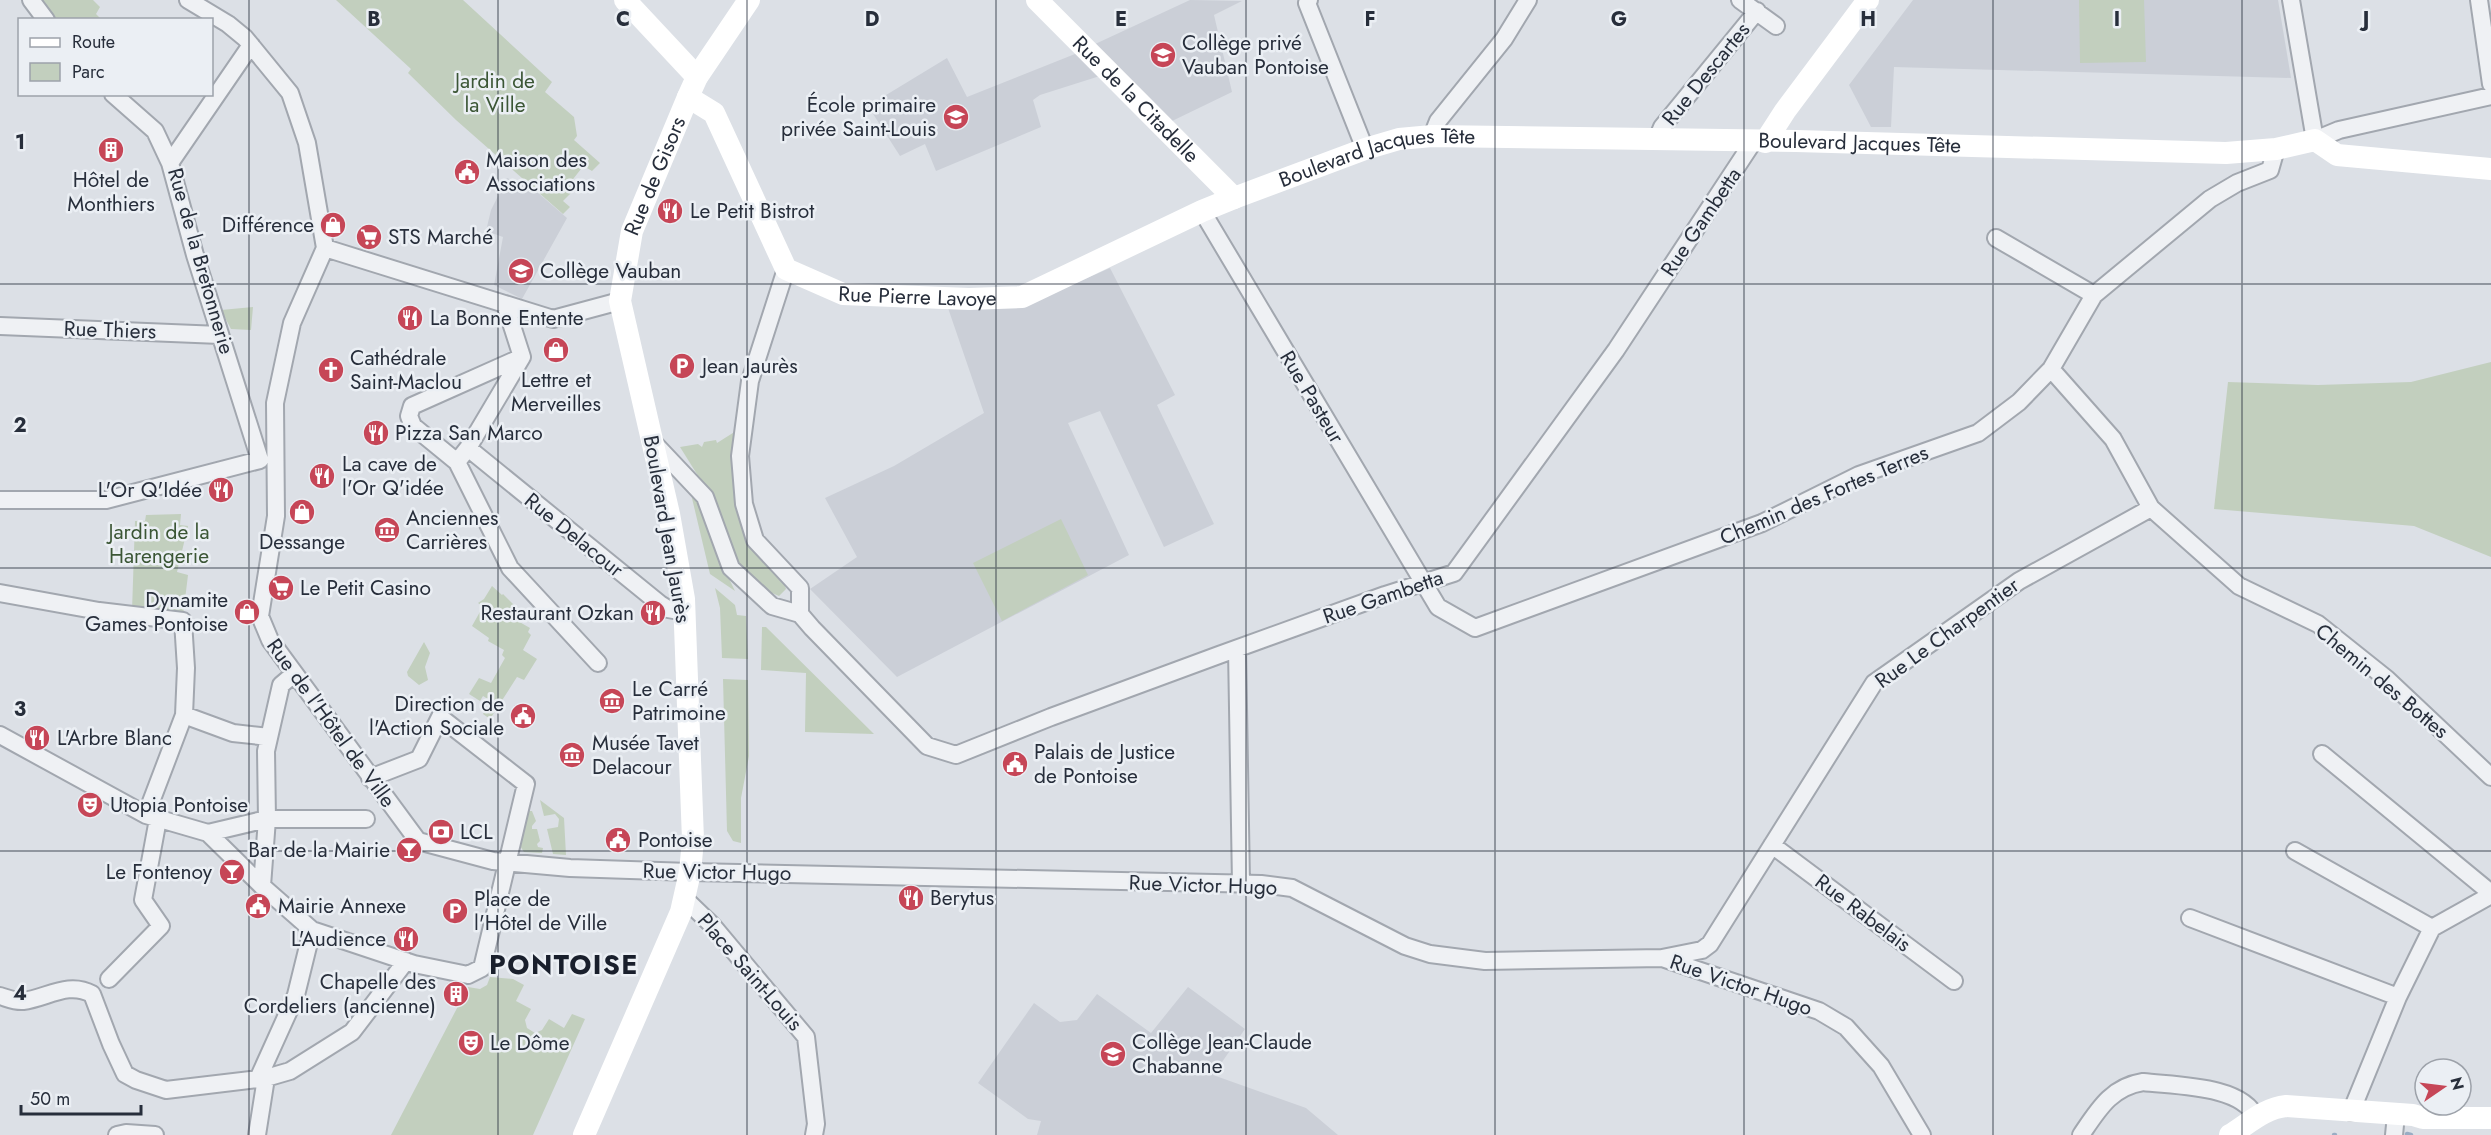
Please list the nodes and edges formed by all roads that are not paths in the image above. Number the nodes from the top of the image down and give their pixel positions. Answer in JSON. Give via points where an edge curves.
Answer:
{"nodes":[{"id":1,"x":31,"y":0,"type":"edge"},
{"id":2,"x":188,"y":0,"type":"edge"},
{"id":3,"x":625,"y":0,"type":"edge"},
{"id":4,"x":749,"y":0,"type":"edge"},
{"id":5,"x":1036,"y":0,"type":"edge"},
{"id":6,"x":1309,"y":0,"type":"edge"},
{"id":7,"x":1528,"y":0,"type":"edge"},
{"id":8,"x":1868,"y":0,"type":"edge"},
{"id":9,"x":2291,"y":0,"type":"edge"},
{"id":10,"x":2479,"y":0,"type":"edge"},
{"id":11,"x":1746,"y":3,"type":"edge"},
{"id":12,"x":44,"y":18,"type":"edge"},
{"id":13,"x":1776,"y":26,"type":"dead end"},
{"id":14,"x":251,"y":45,"type":"junction"},
{"id":15,"x":2491,"y":84,"type":"edge"},
{"id":16,"x":692,"y":87,"type":"junction"},
{"id":17,"x":115,"y":96,"type":"edge"},
{"id":18,"x":2491,"y":96,"type":"edge"},
{"id":19,"x":1432,"y":136,"type":"junction"},
{"id":20,"x":1657,"y":139,"type":"junction"},
{"id":21,"x":2315,"y":140,"type":"junction"},
{"id":22,"x":1759,"y":142,"type":"junction"},
{"id":23,"x":1365,"y":149,"type":"junction"},
{"id":24,"x":2276,"y":149,"type":"junction"},
{"id":25,"x":170,"y":163,"type":"junction"},
{"id":26,"x":2491,"y":169,"type":"edge"},
{"id":27,"x":1234,"y":198,"type":"junction"},
{"id":28,"x":1202,"y":211,"type":"junction"},
{"id":29,"x":1996,"y":238,"type":"dead end"},
{"id":30,"x":324,"y":248,"type":"junction"},
{"id":31,"x":786,"y":269,"type":"junction"},
{"id":32,"x":2094,"y":295,"type":"junction"},
{"id":33,"x":620,"y":301,"type":"junction"},
{"id":34,"x":505,"y":304,"type":"junction"},
{"id":35,"x":0,"y":326,"type":"edge"},
{"id":36,"x":220,"y":335,"type":"junction"},
{"id":37,"x":522,"y":357,"type":"junction"},
{"id":38,"x":2051,"y":369,"type":"junction"},
{"id":39,"x":652,"y":440,"type":"junction"},
{"id":40,"x":468,"y":448,"type":"junction"},
{"id":41,"x":457,"y":462,"type":"junction"},
{"id":42,"x":0,"y":500,"type":"edge"},
{"id":43,"x":2151,"y":508,"type":"junction"},
{"id":44,"x":1423,"y":583,"type":"junction"},
{"id":45,"x":0,"y":593,"type":"edge"},
{"id":46,"x":685,"y":612,"type":"junction"},
{"id":47,"x":800,"y":614,"type":"junction"},
{"id":48,"x":1237,"y":648,"type":"junction"},
{"id":49,"x":598,"y":663,"type":"dead end"},
{"id":50,"x":294,"y":674,"type":"junction"},
{"id":51,"x":184,"y":715,"type":"junction"},
{"id":52,"x":0,"y":735,"type":"edge"},
{"id":53,"x":269,"y":737,"type":"junction"},
{"id":54,"x":2322,"y":754,"type":"dead end"},
{"id":55,"x":2491,"y":777,"type":"edge"},
{"id":56,"x":370,"y":778,"type":"junction"},
{"id":57,"x":152,"y":817,"type":"junction"},
{"id":58,"x":267,"y":819,"type":"junction"},
{"id":59,"x":366,"y":819,"type":"dead end"},
{"id":60,"x":208,"y":832,"type":"junction"},
{"id":61,"x":1772,"y":845,"type":"junction"},
{"id":62,"x":2295,"y":851,"type":"dead end"},
{"id":63,"x":507,"y":862,"type":"junction"},
{"id":64,"x":690,"y":872,"type":"junction"},
{"id":65,"x":1241,"y":883,"type":"junction"},
{"id":66,"x":262,"y":886,"type":"junction"},
{"id":67,"x":2491,"y":894,"type":"edge"},
{"id":68,"x":684,"y":899,"type":"junction"},
{"id":69,"x":2190,"y":918,"type":"dead end"},
{"id":70,"x":2432,"y":928,"type":"junction"},
{"id":71,"x":312,"y":930,"type":"junction"},
{"id":72,"x":1662,"y":958,"type":"junction"},
{"id":73,"x":406,"y":961,"type":"junction"},
{"id":74,"x":109,"y":979,"type":"dead end"},
{"id":75,"x":1954,"y":981,"type":"dead end"},
{"id":76,"x":0,"y":996,"type":"edge"},
{"id":77,"x":2398,"y":997,"type":"junction"},
{"id":78,"x":262,"y":1079,"type":"junction"},
{"id":79,"x":2351,"y":1112,"type":"junction"},
{"id":80,"x":2256,"y":1118,"type":"junction"},
{"id":81,"x":2491,"y":1118,"type":"edge"},
{"id":82,"x":2401,"y":1122,"type":"edge"},
{"id":83,"x":117,"y":1135,"type":"edge"},
{"id":84,"x":155,"y":1135,"type":"edge"},
{"id":85,"x":257,"y":1135,"type":"edge"},
{"id":86,"x":584,"y":1135,"type":"edge"},
{"id":87,"x":814,"y":1135,"type":"edge"},
{"id":88,"x":1922,"y":1135,"type":"edge"},
{"id":89,"x":2081,"y":1135,"type":"edge"},
{"id":90,"x":2230,"y":1135,"type":"edge"}],
"edges":[{"from":1,"to":12,"type":"street"},
{"from":2,"to":14,"type":"street","via":[[228,24]]},
{"from":3,"to":16,"type":"street"},
{"from":4,"to":16,"type":"street","name":"Rue de Gisors"},
{"from":5,"to":27,"type":"street","name":"Rue de la Citadelle"},
{"from":6,"to":23,"type":"street","via":[[1306,3]]},
{"from":7,"to":19,"type":"street","via":[[1504,39],[1438,122]]},
{"from":8,"to":22,"type":"street"},
{"from":9,"to":21,"type":"street"},
{"from":10,"to":15,"type":"street"},
{"from":11,"to":13,"type":"street"},
{"from":11,"to":20,"type":"street","name":"Rue Descartes"},
{"from":14,"to":25,"type":"street","name":"Rue de la Bretonnerie"},
{"from":14,"to":30,"type":"street","via":[[290,93],[298,113],[307,143]]},
{"from":16,"to":31,"type":"street","via":[[714,112]]},
{"from":16,"to":33,"type":"street","name":"Rue de Gisors","via":[[632,231]]},
{"from":17,"to":25,"type":"street","via":[[155,131]]},
{"from":18,"to":21,"type":"street","via":[[2339,130]]},
{"from":19,"to":20,"type":"street","name":"Boulevard Jacques Tête"},
{"from":19,"to":23,"type":"street","name":"Boulevard Jacques Tête","via":[[1399,139]]},
{"from":20,"to":22,"type":"street","name":"Boulevard Jacques Tête"},
{"from":21,"to":24,"type":"street","name":"Boulevard Jacques Tête"},
{"from":21,"to":26,"type":"street","via":[[2337,155]]},
{"from":22,"to":24,"type":"street","name":"Boulevard Jacques Tête","via":[[2226,153]]},
{"from":22,"to":44,"type":"street","name":"Rue Gambetta","via":[[1468,556],[1454,573]]},
{"from":23,"to":27,"type":"street","name":"Boulevard Jacques Tête"},
{"from":24,"to":32,"type":"street","name":"Chemin des Fortes Terres","via":[[2270,170],[2210,199]]},
{"from":25,"to":36,"type":"street","name":"Rue de la Bretonnerie"},
{"from":27,"to":28,"type":"street","name":"Rue Pierre Lavoye"},
{"from":28,"to":31,"type":"street","name":"Rue Pierre Lavoye","via":[[1022,297],[843,294]]},
{"from":28,"to":44,"type":"street","name":"Rue Pasteur"},
{"from":29,"to":32,"type":"street"},
{"from":30,"to":34,"type":"street"},
{"from":30,"to":50,"type":"street","name":"Rue de l'Hôtel de Ville","via":[[292,323],[275,403],[276,516],[260,607],[263,628]]},
{"from":31,"to":47,"type":"street","via":[[750,381],[740,456],[744,504],[755,540],[800,588]]},
{"from":32,"to":38,"type":"street","name":"Chemin des Fortes Terres"},
{"from":33,"to":34,"type":"street","via":[[553,319]]},
{"from":33,"to":39,"type":"street","name":"Boulevard Jean Jaurès"},
{"from":34,"to":37,"type":"street"},
{"from":35,"to":36,"type":"street","name":"Rue Thiers"},
{"from":36,"to":42,"type":"street","name":"Rue de la Bretonnerie","via":[[260,460],[106,500]]},
{"from":37,"to":40,"type":"street"},
{"from":37,"to":41,"type":"street","via":[[412,406],[409,416],[413,426]]},
{"from":38,"to":43,"type":"street","via":[[2113,439]]},
{"from":38,"to":44,"type":"street","name":"Chemin des Fortes Terres","via":[[2019,402],[1978,433],[1859,475],[1761,523],[1475,628],[1438,608]]},
{"from":39,"to":46,"type":"street","name":"Boulevard Jean Jaurès"},
{"from":39,"to":47,"type":"street","via":[[705,497],[731,568],[772,606]]},
{"from":40,"to":41,"type":"street"},
{"from":40,"to":46,"type":"street","name":"Rue Delacour","via":[[660,604]]},
{"from":41,"to":49,"type":"street","via":[[510,568]]},
{"from":43,"to":55,"type":"street","name":"Chemin des Bottes","via":[[2239,586],[2318,624],[2387,679]]},
{"from":43,"to":61,"type":"street","name":"Rue Le Charpentier","via":[[2019,581],[1874,683]]},
{"from":44,"to":48,"type":"street","name":"Rue Gambetta"},
{"from":45,"to":51,"type":"street","via":[[183,621]]},
{"from":46,"to":64,"type":"street","name":"Boulevard Jean Jaurès","via":[[693,840]]},
{"from":47,"to":48,"type":"street","name":"Rue Gambetta","via":[[927,746],[956,755]]},
{"from":48,"to":65,"type":"street"},
{"from":50,"to":53,"type":"street","via":[[281,685]]},
{"from":50,"to":56,"type":"street","name":"Rue de l'Hôtel de Ville"},
{"from":51,"to":53,"type":"street","via":[[233,733]]},
{"from":51,"to":57,"type":"street"},
{"from":52,"to":57,"type":"street"},
{"from":53,"to":58,"type":"street"},
{"from":54,"to":67,"type":"street"},
{"from":56,"to":63,"type":"street","name":"Rue de l'Hôtel de Ville","via":[[418,841]]},
{"from":56,"to":63,"type":"street","via":[[419,759],[440,717],[526,784]]},
{"from":57,"to":60,"type":"street"},
{"from":57,"to":74,"type":"street","via":[[143,900],[161,926]]},
{"from":58,"to":59,"type":"street"},
{"from":58,"to":60,"type":"street"},
{"from":58,"to":66,"type":"street"},
{"from":60,"to":66,"type":"street"},
{"from":61,"to":72,"type":"street","name":"Rue Le Charpentier","via":[[1707,948]]},
{"from":61,"to":75,"type":"street","name":"Rue Rabelais"},
{"from":62,"to":70,"type":"street"},
{"from":63,"to":64,"type":"street","name":"Rue Victor Hugo"},
{"from":63,"to":73,"type":"street","via":[[482,968],[468,975]]},
{"from":64,"to":65,"type":"street","name":"Rue Victor Hugo"},
{"from":64,"to":68,"type":"street","name":"Boulevard Jean Jaurès"},
{"from":65,"to":72,"type":"street","name":"Rue Victor Hugo","via":[[1292,888],[1405,946],[1430,954],[1485,961]]},
{"from":66,"to":71,"type":"street"},
{"from":67,"to":70,"type":"street"},
{"from":68,"to":86,"type":"street","name":"Boulevard Jean Jaurès"},
{"from":68,"to":87,"type":"street","name":"Place Saint-Louis","via":[[712,926],[806,1037]]},
{"from":69,"to":77,"type":"street"},
{"from":70,"to":77,"type":"street"},
{"from":71,"to":73,"type":"street"},
{"from":71,"to":78,"type":"street","via":[[296,995]]},
{"from":72,"to":88,"type":"street","name":"Rue Victor Hugo","via":[[1819,1011],[1846,1027],[1881,1066]]},
{"from":73,"to":78,"type":"street","via":[[352,1032],[290,1071]]},
{"from":76,"to":78,"type":"street","via":[[23,1001],[68,989],[92,994],[125,1074],[166,1090]]},
{"from":77,"to":79,"type":"street"},
{"from":78,"to":85,"type":"street"},
{"from":79,"to":80,"type":"street","via":[[2286,1106]]},
{"from":79,"to":82,"type":"street"},
{"from":80,"to":89,"type":"street","via":[[2252,1108],[2225,1093],[2143,1082],[2130,1084],[2107,1099]]},
{"from":80,"to":90,"type":"street"},
{"from":81,"to":82,"type":"street","via":[[2423,1118]]},
{"from":83,"to":84,"type":"street"}]}
